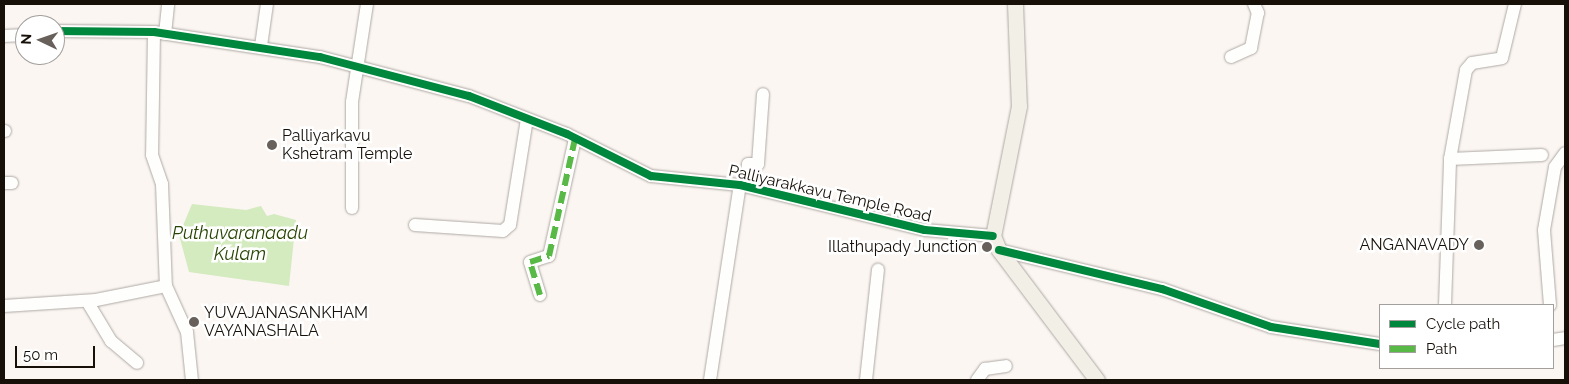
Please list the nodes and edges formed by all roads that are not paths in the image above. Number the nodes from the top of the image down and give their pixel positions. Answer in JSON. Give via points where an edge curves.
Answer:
{"nodes":[{"id":1,"x":168,"y":4,"type":"edge"},
{"id":2,"x":268,"y":4,"type":"edge"},
{"id":3,"x":367,"y":4,"type":"edge"},
{"id":4,"x":1015,"y":4,"type":"edge"},
{"id":5,"x":1254,"y":4,"type":"edge"},
{"id":6,"x":1515,"y":4,"type":"edge"},
{"id":7,"x":65,"y":31,"type":"edge"},
{"id":8,"x":160,"y":33,"type":"junction"},
{"id":9,"x":261,"y":46,"type":"junction"},
{"id":10,"x":1231,"y":57,"type":"dead end"},
{"id":11,"x":360,"y":69,"type":"junction"},
{"id":12,"x":763,"y":94,"type":"dead end"},
{"id":13,"x":527,"y":119,"type":"junction"},
{"id":14,"x":575,"y":139,"type":"junction"},
{"id":15,"x":1565,"y":153,"type":"edge"},
{"id":16,"x":1542,"y":155,"type":"dead end"},
{"id":17,"x":1450,"y":159,"type":"junction"},
{"id":18,"x":743,"y":185,"type":"junction"},
{"id":19,"x":352,"y":208,"type":"dead end"},
{"id":20,"x":415,"y":225,"type":"dead end"},
{"id":21,"x":993,"y":236,"type":"junction"},
{"id":22,"x":999,"y":250,"type":"junction"},
{"id":23,"x":878,"y":270,"type":"dead end"},
{"id":24,"x":166,"y":286,"type":"junction"},
{"id":25,"x":540,"y":295,"type":"dead end"},
{"id":26,"x":87,"y":301,"type":"junction"},
{"id":27,"x":1445,"y":304,"type":"edge"},
{"id":28,"x":1550,"y":304,"type":"edge"},
{"id":29,"x":4,"y":306,"type":"edge"},
{"id":30,"x":1379,"y":344,"type":"edge"},
{"id":31,"x":136,"y":363,"type":"dead end"},
{"id":32,"x":1006,"y":366,"type":"dead end"},
{"id":33,"x":192,"y":380,"type":"edge"},
{"id":34,"x":710,"y":380,"type":"edge"},
{"id":35,"x":866,"y":380,"type":"edge"},
{"id":36,"x":977,"y":380,"type":"edge"},
{"id":37,"x":1097,"y":380,"type":"edge"}],
"edges":[{"from":1,"to":8,"type":"street"},
{"from":2,"to":9,"type":"street"},
{"from":3,"to":11,"type":"street"},
{"from":4,"to":21,"type":"main road","via":[[1019,106]]},
{"from":5,"to":10,"type":"street","via":[[1258,12],[1251,48]]},
{"from":6,"to":17,"type":"street","via":[[1502,58],[1472,63],[1466,70]]},
{"from":7,"to":8,"type":"street","name":"Palliyarakkavu Temple Road"},
{"from":8,"to":9,"type":"street","name":"Palliyarakkavu Temple Road"},
{"from":8,"to":24,"type":"street","via":[[152,155],[162,184]]},
{"from":9,"to":11,"type":"street","name":"Palliyarakkavu Temple Road"},
{"from":11,"to":13,"type":"street","name":"Palliyarakkavu Temple Road","via":[[469,96]]},
{"from":11,"to":19,"type":"street","via":[[352,102]]},
{"from":12,"to":18,"type":"street","via":[[758,164],[748,164]]},
{"from":13,"to":14,"type":"street","name":"Palliyarakkavu Temple Road"},
{"from":13,"to":20,"type":"street","via":[[510,225],[503,231]]},
{"from":14,"to":18,"type":"street","name":"Palliyarakkavu Temple Road","via":[[650,176]]},
{"from":14,"to":25,"type":"street","via":[[549,256],[530,262]]},
{"from":15,"to":28,"type":"street","via":[[1555,167],[1544,230]]},
{"from":16,"to":17,"type":"street"},
{"from":17,"to":27,"type":"street"},
{"from":18,"to":21,"type":"street","name":"Palliyarakkavu Temple Road","via":[[925,230]]},
{"from":18,"to":34,"type":"street"},
{"from":21,"to":22,"type":"main road"},
{"from":22,"to":30,"type":"street","via":[[1162,289],[1271,327]]},
{"from":22,"to":37,"type":"main road"},
{"from":23,"to":35,"type":"street"},
{"from":24,"to":26,"type":"street"},
{"from":24,"to":33,"type":"street","via":[[187,332]]},
{"from":26,"to":29,"type":"street"},
{"from":26,"to":31,"type":"street","via":[[111,341]]},
{"from":32,"to":36,"type":"street","via":[[985,369]]}]}
